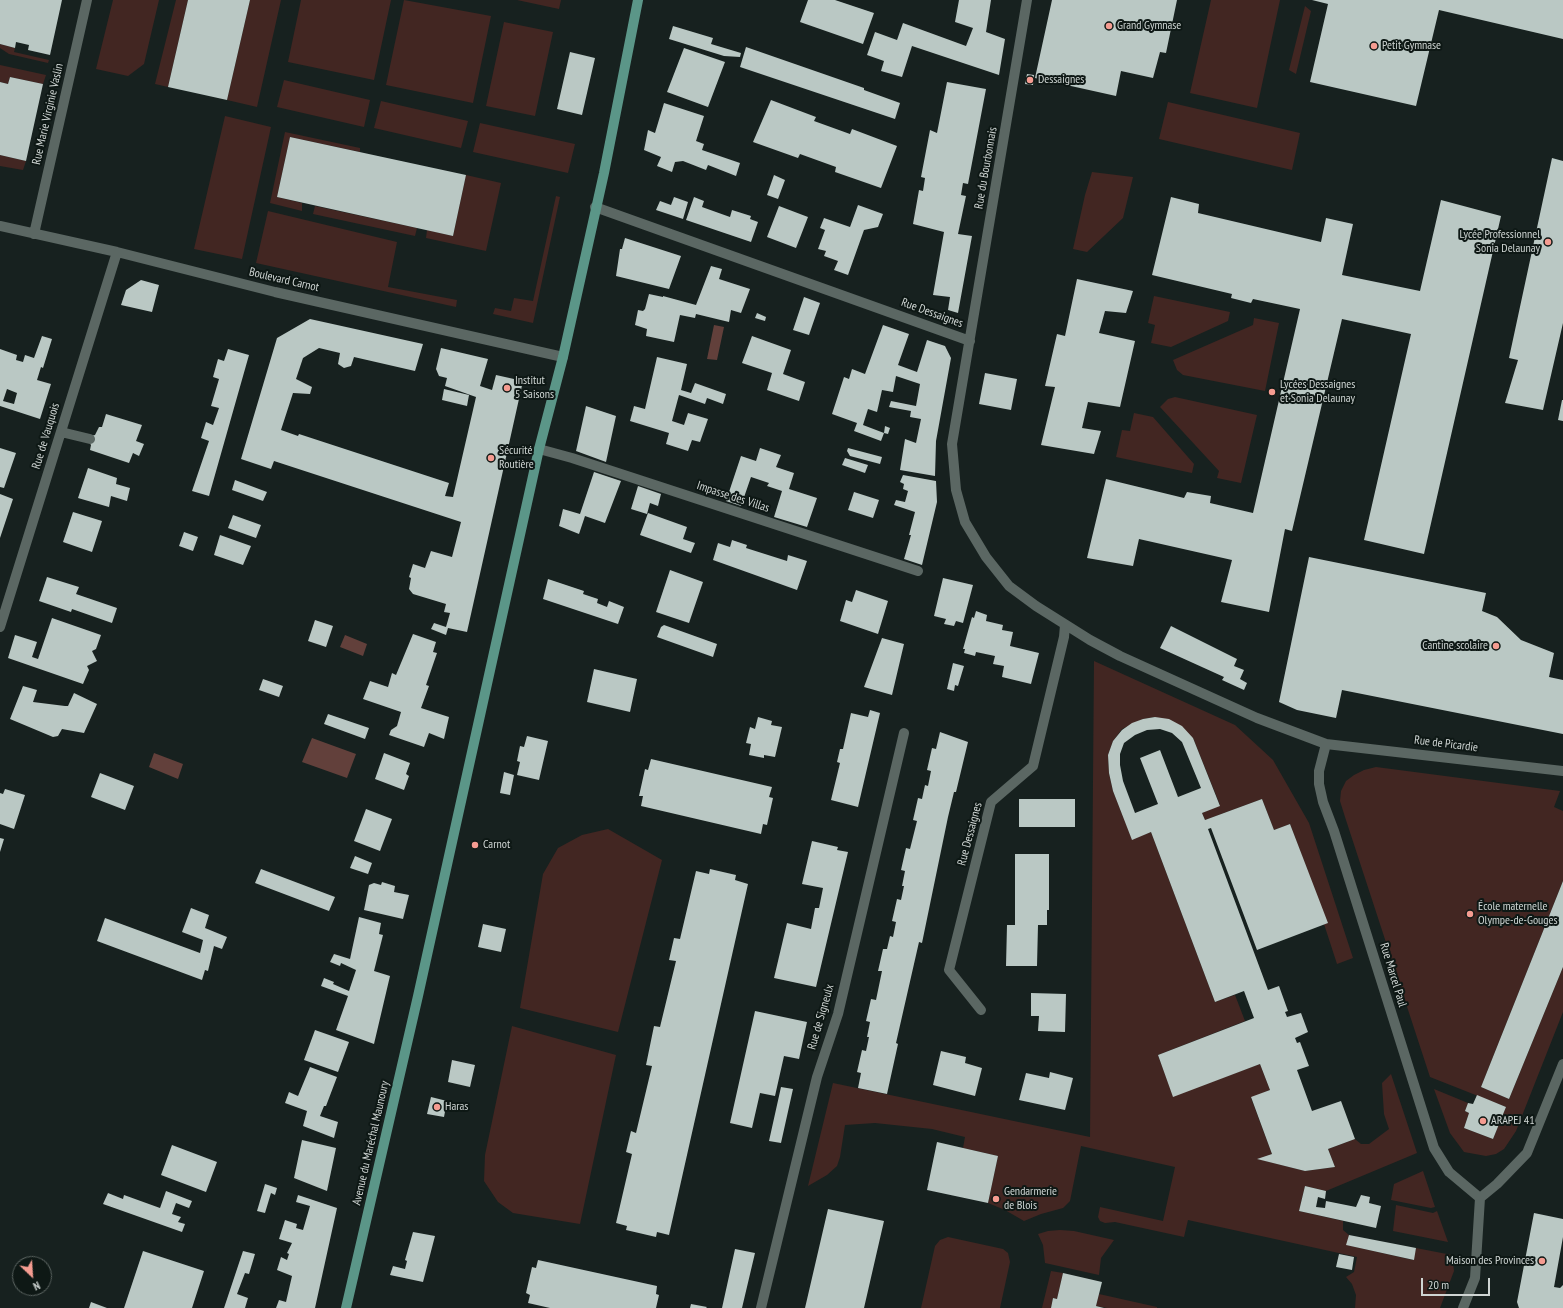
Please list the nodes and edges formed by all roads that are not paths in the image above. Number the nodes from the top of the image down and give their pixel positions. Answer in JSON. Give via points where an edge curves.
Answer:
{"nodes":[{"id":1,"x":87,"y":0,"type":"edge"},
{"id":2,"x":638,"y":0,"type":"edge"},
{"id":3,"x":1028,"y":0,"type":"edge"},
{"id":4,"x":595,"y":207,"type":"junction"},
{"id":5,"x":0,"y":226,"type":"edge"},
{"id":6,"x":34,"y":234,"type":"junction"},
{"id":7,"x":117,"y":252,"type":"junction"},
{"id":8,"x":970,"y":341,"type":"junction"},
{"id":9,"x":564,"y":357,"type":"junction"},
{"id":10,"x":61,"y":432,"type":"junction"},
{"id":11,"x":90,"y":439,"type":"dead end"},
{"id":12,"x":539,"y":449,"type":"junction"},
{"id":13,"x":918,"y":571,"type":"dead end"},
{"id":14,"x":1065,"y":625,"type":"junction"},
{"id":15,"x":0,"y":626,"type":"edge"},
{"id":16,"x":904,"y":733,"type":"dead end"},
{"id":17,"x":1326,"y":744,"type":"junction"},
{"id":18,"x":1563,"y":771,"type":"edge"},
{"id":19,"x":981,"y":1010,"type":"dead end"},
{"id":20,"x":1563,"y":1064,"type":"edge"},
{"id":21,"x":1480,"y":1198,"type":"junction"},
{"id":22,"x":346,"y":1308,"type":"edge"},
{"id":23,"x":760,"y":1308,"type":"edge"},
{"id":24,"x":1463,"y":1308,"type":"edge"}],
"edges":[{"from":1,"to":6,"type":"street","name":"Rue Marie Virginie Vaslin"},
{"from":2,"to":4,"type":"main road","name":"Avenue du Maréchal Maunoury"},
{"from":3,"to":8,"type":"street","name":"Rue du Bourbonnais"},
{"from":4,"to":8,"type":"street","name":"Rue Dessaignes"},
{"from":4,"to":9,"type":"main road","name":"Avenue du Maréchal Maunoury"},
{"from":5,"to":6,"type":"street","name":"Boulevard Carnot"},
{"from":6,"to":7,"type":"street","name":"Boulevard Carnot"},
{"from":7,"to":9,"type":"street","name":"Boulevard Carnot","via":[[275,292]]},
{"from":7,"to":10,"type":"street","name":"Rue de Vauquois"},
{"from":8,"to":14,"type":"street","name":"Rue Dessaignes","via":[[952,444],[956,490],[965,522],[986,557],[1009,586]]},
{"from":9,"to":12,"type":"main road","name":"Avenue du Maréchal Maunoury"},
{"from":10,"to":11,"type":"street"},
{"from":10,"to":15,"type":"street","name":"Rue de Vauquois"},
{"from":12,"to":13,"type":"street","name":"Impasse des Villas"},
{"from":12,"to":22,"type":"main road","name":"Avenue du Maréchal Maunoury","via":[[421,984]]},
{"from":14,"to":17,"type":"street","name":"Rue Dessaignes","via":[[1120,656],[1232,708]]},
{"from":14,"to":19,"type":"street","name":"Rue Dessaignes","via":[[1033,766],[990,802],[950,970]]},
{"from":16,"to":23,"type":"street","name":"Rue de Signeulx","via":[[838,1014],[817,1077]]},
{"from":17,"to":18,"type":"street","name":"Rue de Picardie"},
{"from":17,"to":21,"type":"street","name":"Rue Marcel Paul","via":[[1319,771],[1323,802],[1432,1142],[1449,1172]]},
{"from":20,"to":21,"type":"street","via":[[1527,1153]]},
{"from":21,"to":24,"type":"street","via":[[1476,1278]]}]}
